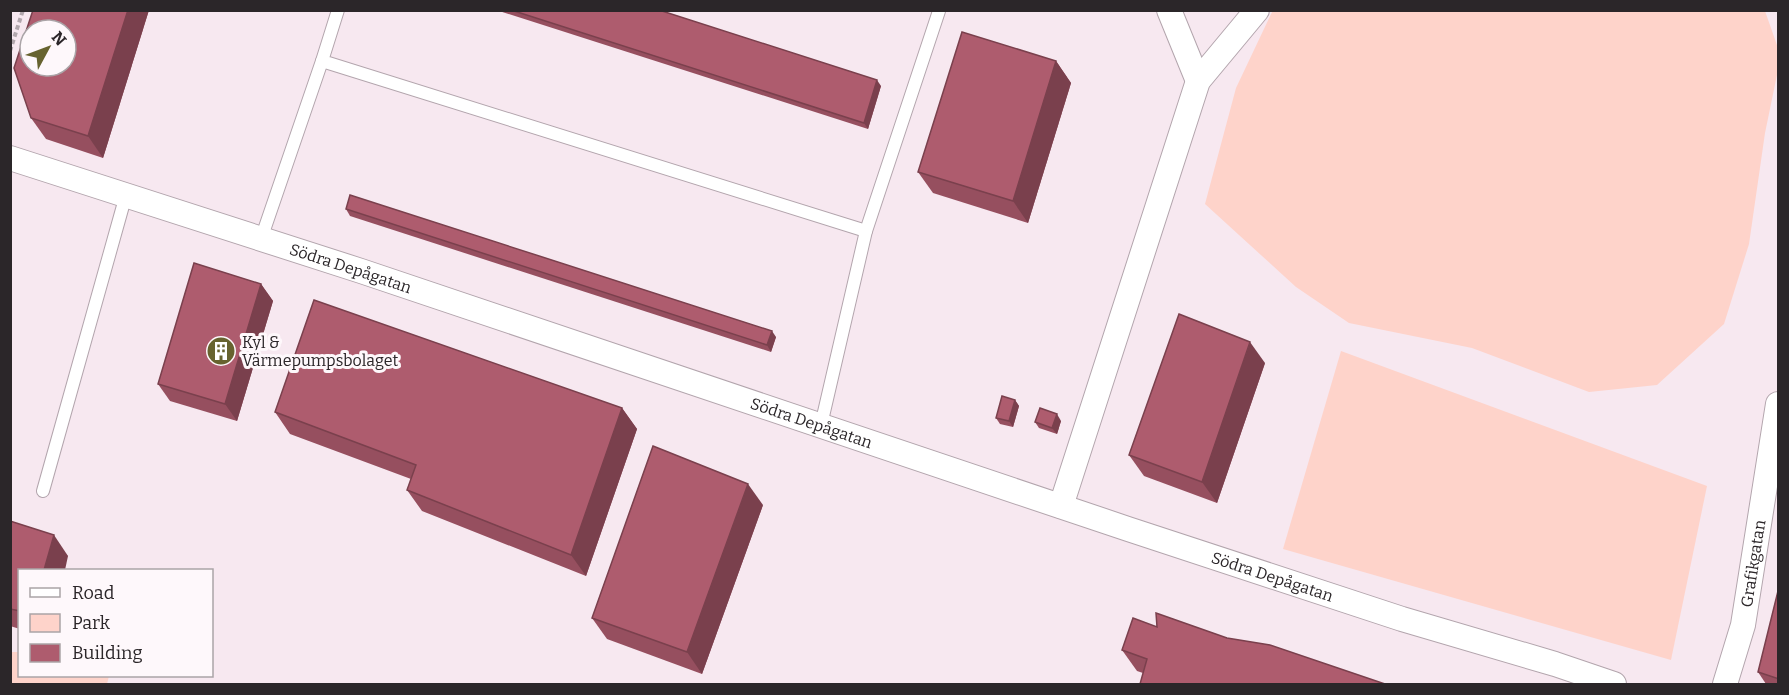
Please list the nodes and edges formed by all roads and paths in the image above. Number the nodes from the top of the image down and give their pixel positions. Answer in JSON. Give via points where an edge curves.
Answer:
{"nodes":[{"id":1,"x":23,"y":10,"type":"edge"},
{"id":2,"x":338,"y":10,"type":"edge"},
{"id":3,"x":1169,"y":10,"type":"edge"},
{"id":4,"x":1257,"y":10,"type":"edge"},
{"id":5,"x":939,"y":11,"type":"edge"},
{"id":6,"x":10,"y":51,"type":"edge"},
{"id":7,"x":322,"y":61,"type":"junction"},
{"id":8,"x":1198,"y":81,"type":"junction"},
{"id":9,"x":10,"y":158,"type":"edge"},
{"id":10,"x":126,"y":195,"type":"junction"},
{"id":11,"x":866,"y":231,"type":"junction"},
{"id":12,"x":261,"y":239,"type":"junction"},
{"id":13,"x":1779,"y":404,"type":"edge"},
{"id":14,"x":821,"y":425,"type":"junction"},
{"id":15,"x":42,"y":491,"type":"dead end"},
{"id":16,"x":1061,"y":506,"type":"junction"},
{"id":17,"x":1614,"y":684,"type":"edge"},
{"id":18,"x":1725,"y":684,"type":"edge"}],
"edges":[{"from":1,"to":6,"type":"path"},
{"from":2,"to":7,"type":"lane"},
{"from":3,"to":8,"type":"street"},
{"from":4,"to":8,"type":"street"},
{"from":5,"to":11,"type":"lane"},
{"from":7,"to":11,"type":"lane"},
{"from":7,"to":12,"type":"lane"},
{"from":8,"to":16,"type":"street"},
{"from":9,"to":10,"type":"street","name":"Södra Depågatan"},
{"from":10,"to":12,"type":"street","name":"Södra Depågatan"},
{"from":10,"to":15,"type":"lane"},
{"from":11,"to":14,"type":"lane"},
{"from":12,"to":14,"type":"street","name":"Södra Depågatan"},
{"from":13,"to":18,"type":"street","name":"Grafikgatan","via":[[1743,625]]},
{"from":14,"to":16,"type":"street","name":"Södra Depågatan"},
{"from":16,"to":17,"type":"street","name":"Södra Depågatan","via":[[1402,619]]}]}
